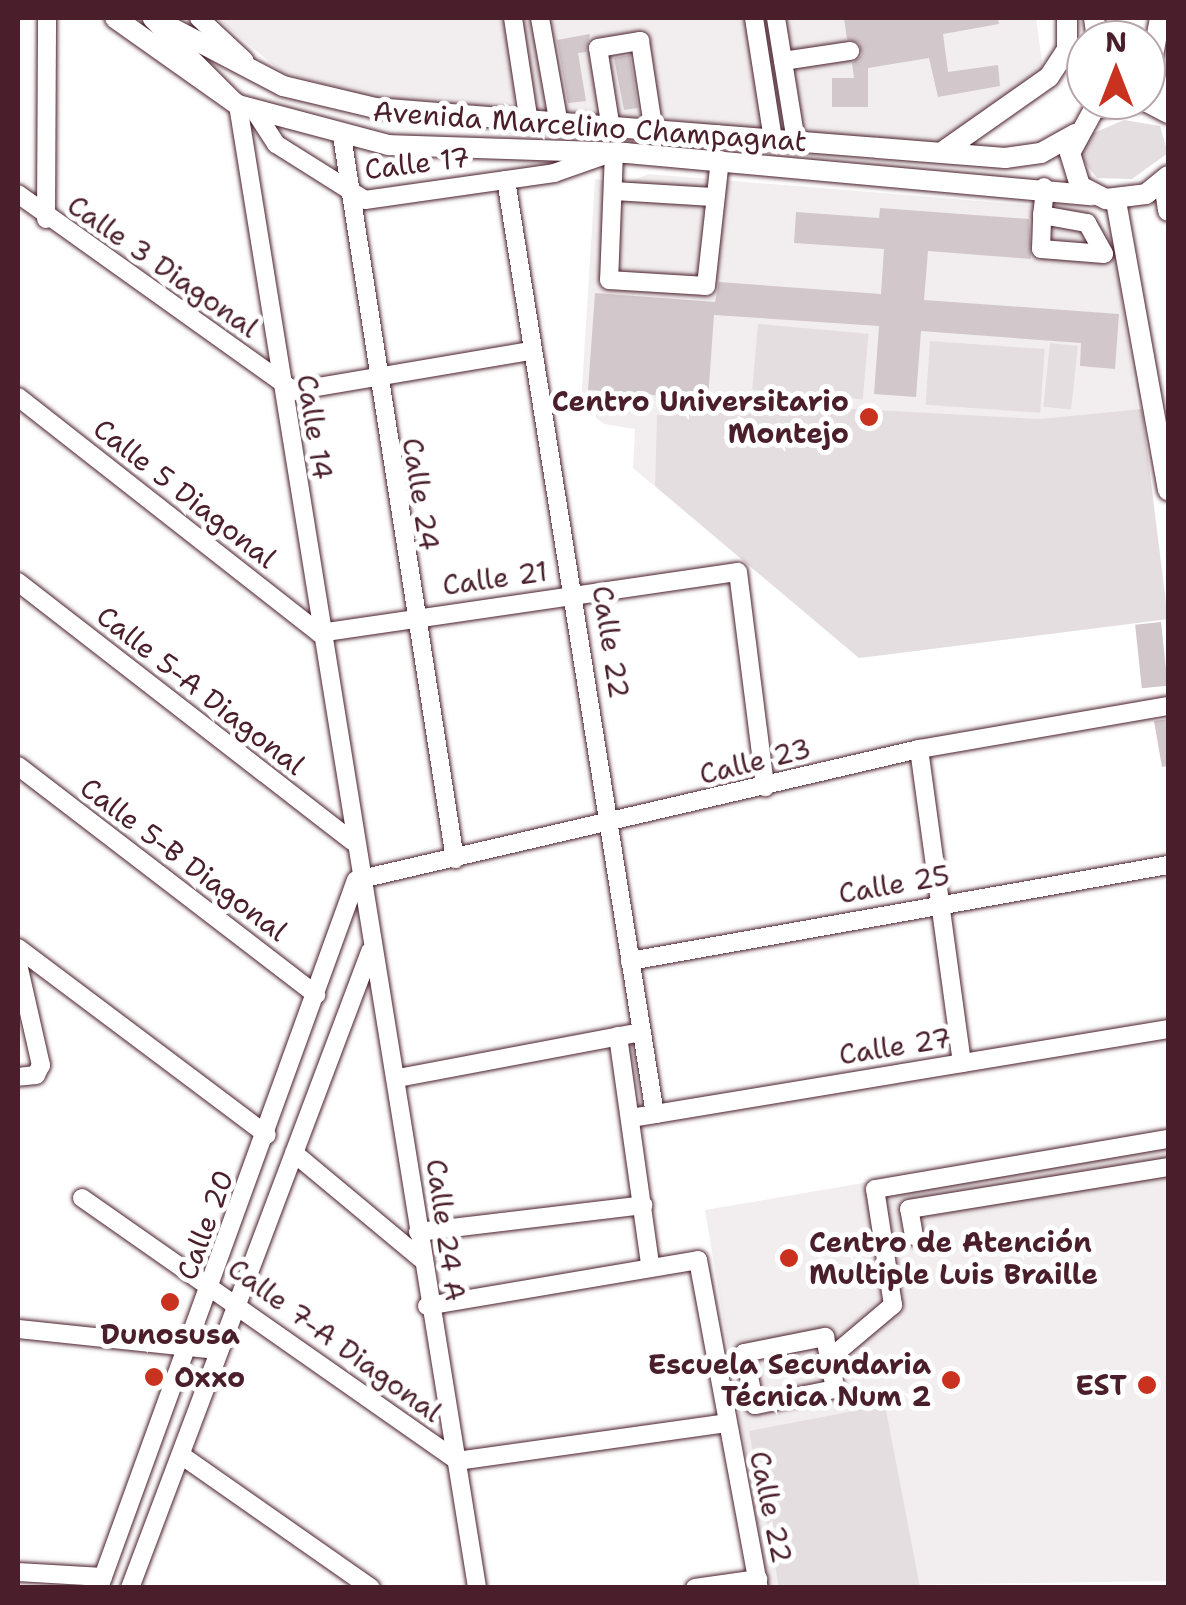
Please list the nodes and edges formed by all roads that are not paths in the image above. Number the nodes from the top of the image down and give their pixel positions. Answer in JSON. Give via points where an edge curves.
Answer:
{"nodes":[{"id":1,"x":48,"y":18,"type":"edge"},
{"id":2,"x":116,"y":18,"type":"edge"},
{"id":3,"x":152,"y":18,"type":"edge"},
{"id":4,"x":199,"y":18,"type":"edge"},
{"id":5,"x":513,"y":18,"type":"edge"},
{"id":6,"x":540,"y":18,"type":"edge"},
{"id":7,"x":754,"y":18,"type":"edge"},
{"id":8,"x":776,"y":18,"type":"edge"},
{"id":9,"x":1067,"y":18,"type":"edge"},
{"id":10,"x":850,"y":51,"type":"dead end"},
{"id":11,"x":783,"y":61,"type":"junction"},
{"id":12,"x":264,"y":77,"type":"junction"},
{"id":13,"x":283,"y":86,"type":"junction"},
{"id":14,"x":247,"y":109,"type":"junction"},
{"id":15,"x":1084,"y":120,"type":"edge"},
{"id":16,"x":529,"y":123,"type":"junction"},
{"id":17,"x":559,"y":125,"type":"junction"},
{"id":18,"x":612,"y":129,"type":"junction"},
{"id":19,"x":654,"y":132,"type":"junction"},
{"id":20,"x":1074,"y":134,"type":"junction"},
{"id":21,"x":342,"y":136,"type":"junction"},
{"id":22,"x":773,"y":140,"type":"junction"},
{"id":23,"x":796,"y":142,"type":"junction"},
{"id":24,"x":526,"y":151,"type":"junction"},
{"id":25,"x":614,"y":152,"type":"junction"},
{"id":26,"x":939,"y":153,"type":"junction"},
{"id":27,"x":720,"y":160,"type":"junction"},
{"id":28,"x":1166,"y":179,"type":"edge"},
{"id":29,"x":506,"y":180,"type":"junction"},
{"id":30,"x":1044,"y":186,"type":"junction"},
{"id":31,"x":615,"y":188,"type":"junction"},
{"id":32,"x":18,"y":194,"type":"edge"},
{"id":33,"x":1092,"y":195,"type":"junction"},
{"id":34,"x":348,"y":196,"type":"junction"},
{"id":35,"x":712,"y":197,"type":"junction"},
{"id":36,"x":1116,"y":201,"type":"junction"},
{"id":37,"x":1168,"y":211,"type":"edge"},
{"id":38,"x":1042,"y":216,"type":"dead end"},
{"id":39,"x":46,"y":219,"type":"junction"},
{"id":40,"x":531,"y":351,"type":"junction"},
{"id":41,"x":375,"y":377,"type":"junction"},
{"id":42,"x":280,"y":381,"type":"junction"},
{"id":43,"x":18,"y":398,"type":"edge"},
{"id":44,"x":1168,"y":490,"type":"edge"},
{"id":45,"x":18,"y":582,"type":"edge"},
{"id":46,"x":576,"y":595,"type":"junction"},
{"id":47,"x":413,"y":617,"type":"junction"},
{"id":48,"x":319,"y":633,"type":"junction"},
{"id":49,"x":1168,"y":706,"type":"edge"},
{"id":50,"x":919,"y":748,"type":"junction"},
{"id":51,"x":18,"y":766,"type":"edge"},
{"id":52,"x":765,"y":786,"type":"junction"},
{"id":53,"x":611,"y":825,"type":"junction"},
{"id":54,"x":352,"y":841,"type":"junction"},
{"id":55,"x":455,"y":859,"type":"junction"},
{"id":56,"x":1168,"y":865,"type":"edge"},
{"id":57,"x":356,"y":880,"type":"junction"},
{"id":58,"x":936,"y":904,"type":"junction"},
{"id":59,"x":18,"y":948,"type":"edge"},
{"id":60,"x":371,"y":950,"type":"junction"},
{"id":61,"x":630,"y":961,"type":"junction"},
{"id":62,"x":18,"y":964,"type":"edge"},
{"id":63,"x":316,"y":995,"type":"junction"},
{"id":64,"x":1168,"y":1029,"type":"edge"},
{"id":65,"x":641,"y":1032,"type":"junction"},
{"id":66,"x":618,"y":1036,"type":"junction"},
{"id":67,"x":962,"y":1063,"type":"junction"},
{"id":68,"x":21,"y":1077,"type":"edge"},
{"id":69,"x":398,"y":1078,"type":"junction"},
{"id":70,"x":655,"y":1114,"type":"junction"},
{"id":71,"x":631,"y":1118,"type":"junction"},
{"id":72,"x":267,"y":1135,"type":"junction"},
{"id":73,"x":1168,"y":1139,"type":"edge"},
{"id":74,"x":294,"y":1153,"type":"junction"},
{"id":75,"x":1168,"y":1166,"type":"edge"},
{"id":76,"x":82,"y":1198,"type":"dead end"},
{"id":77,"x":644,"y":1205,"type":"junction"},
{"id":78,"x":418,"y":1232,"type":"junction"},
{"id":79,"x":914,"y":1236,"type":"dead end"},
{"id":80,"x":421,"y":1258,"type":"junction"},
{"id":81,"x":650,"y":1265,"type":"junction"},
{"id":82,"x":212,"y":1286,"type":"junction"},
{"id":83,"x":234,"y":1304,"type":"junction"},
{"id":84,"x":428,"y":1306,"type":"junction"},
{"id":85,"x":18,"y":1329,"type":"edge"},
{"id":86,"x":188,"y":1346,"type":"junction"},
{"id":87,"x":218,"y":1350,"type":"junction"},
{"id":88,"x":830,"y":1359,"type":"junction"},
{"id":89,"x":726,"y":1423,"type":"junction"},
{"id":90,"x":181,"y":1455,"type":"junction"},
{"id":91,"x":457,"y":1461,"type":"junction"},
{"id":92,"x":18,"y":1572,"type":"edge"},
{"id":93,"x":100,"y":1582,"type":"edge"},
{"id":94,"x":758,"y":1583,"type":"edge"},
{"id":95,"x":130,"y":1588,"type":"edge"},
{"id":96,"x":372,"y":1588,"type":"edge"},
{"id":97,"x":476,"y":1588,"type":"edge"},
{"id":98,"x":694,"y":1588,"type":"edge"}],
"edges":[{"from":1,"to":39,"type":"street"},
{"from":2,"to":14,"type":"main road","name":"Avenida Marcelino Champagnat"},
{"from":3,"to":12,"type":"main road","name":"Avenida Marcelino Champagnat"},
{"from":3,"to":14,"type":"street"},
{"from":4,"to":12,"type":"street"},
{"from":5,"to":16,"type":"street"},
{"from":6,"to":17,"type":"street"},
{"from":7,"to":22,"type":"street"},
{"from":8,"to":11,"type":"street"},
{"from":9,"to":26,"type":"main road","via":[[1067,49],[1048,78],[968,141]]},
{"from":10,"to":11,"type":"street"},
{"from":11,"to":23,"type":"street"},
{"from":12,"to":13,"type":"main road","name":"Avenida Marcelino Champagnat"},
{"from":13,"to":14,"type":"main road","via":[[259,88]]},
{"from":13,"to":16,"type":"main road","name":"Avenida Marcelino Champagnat","via":[[376,108]]},
{"from":14,"to":21,"type":"main road","name":"Avenida Marcelino Champagnat"},
{"from":14,"to":34,"type":"street","name":"Calle 17","via":[[276,144]]},
{"from":14,"to":42,"type":"street","name":"Calle 14"},
{"from":15,"to":20,"type":"main road"},
{"from":16,"to":17,"type":"main road","name":"Avenida Marcelino Champagnat"},
{"from":16,"to":24,"type":"main road"},
{"from":17,"to":18,"type":"main road","name":"Avenida Marcelino Champagnat"},
{"from":18,"to":19,"type":"main road","name":"Avenida Marcelino Champagnat"},
{"from":18,"to":19,"type":"street","via":[[598,48],[640,41]]},
{"from":18,"to":25,"type":"main road"},
{"from":19,"to":22,"type":"main road","name":"Avenida Marcelino Champagnat"},
{"from":20,"to":26,"type":"main road","name":"Avenida Marcelino Champagnat","via":[[1042,153]]},
{"from":20,"to":33,"type":"main road","via":[[1073,176]]},
{"from":21,"to":24,"type":"main road","name":"Avenida Marcelino Champagnat"},
{"from":21,"to":34,"type":"street","name":"Calle 24"},
{"from":22,"to":23,"type":"main road","name":"Avenida Marcelino Champagnat"},
{"from":23,"to":26,"type":"main road","name":"Avenida Marcelino Champagnat"},
{"from":24,"to":25,"type":"main road","name":"Avenida Marcelino Champagnat"},
{"from":25,"to":27,"type":"main road","name":"Avenida Marcelino Champagnat"},
{"from":25,"to":29,"type":"street","name":"Calle 17"},
{"from":25,"to":31,"type":"street"},
{"from":27,"to":30,"type":"main road","name":"Avenida Marcelino Champagnat"},
{"from":27,"to":35,"type":"street"},
{"from":28,"to":36,"type":"main road"},
{"from":28,"to":37,"type":"main road"},
{"from":29,"to":34,"type":"street","name":"Calle 17"},
{"from":29,"to":40,"type":"street","name":"Calle 22"},
{"from":30,"to":33,"type":"main road","name":"Avenida Marcelino Champagnat"},
{"from":30,"to":38,"type":"street"},
{"from":31,"to":35,"type":"street"},
{"from":31,"to":35,"type":"street","via":[[609,280],[706,286]]},
{"from":32,"to":39,"type":"street","name":"Calle 3 Diagonal"},
{"from":33,"to":36,"type":"main road","name":"Avenida Marcelino Champagnat"},
{"from":34,"to":41,"type":"street","name":"Calle 24"},
{"from":36,"to":44,"type":"main road"},
{"from":39,"to":42,"type":"street","name":"Calle 3 Diagonal"},
{"from":40,"to":41,"type":"street"},
{"from":40,"to":46,"type":"street","name":"Calle 22"},
{"from":41,"to":42,"type":"street","via":[[294,391]]},
{"from":41,"to":47,"type":"street","name":"Calle 24"},
{"from":42,"to":48,"type":"street","name":"Calle 14"},
{"from":43,"to":48,"type":"street","name":"Calle 5 Diagonal"},
{"from":45,"to":54,"type":"street","name":"Calle 5-A Diagonal"},
{"from":46,"to":47,"type":"street","name":"Calle 21"},
{"from":46,"to":52,"type":"street","name":"Calle 21","via":[[738,572]]},
{"from":46,"to":53,"type":"street","name":"Calle 22"},
{"from":47,"to":48,"type":"street","name":"Calle 21"},
{"from":47,"to":55,"type":"street","name":"Calle 24"},
{"from":48,"to":54,"type":"street","name":"Calle 14"},
{"from":49,"to":50,"type":"street","name":"Calle 23"},
{"from":50,"to":52,"type":"street","name":"Calle 23"},
{"from":50,"to":58,"type":"street"},
{"from":51,"to":63,"type":"street","name":"Calle 5-B Diagonal"},
{"from":52,"to":53,"type":"street","name":"Calle 23"},
{"from":53,"to":55,"type":"street","name":"Calle 23"},
{"from":53,"to":61,"type":"street","name":"Calle 22"},
{"from":54,"to":57,"type":"street","name":"Calle 14"},
{"from":55,"to":57,"type":"street","name":"Calle 23"},
{"from":56,"to":58,"type":"street","name":"Calle 25"},
{"from":57,"to":60,"type":"street","name":"Calle 24 A"},
{"from":57,"to":63,"type":"street","name":"Calle 20"},
{"from":58,"to":61,"type":"street","name":"Calle 25"},
{"from":58,"to":67,"type":"street"},
{"from":59,"to":72,"type":"street"},
{"from":60,"to":69,"type":"street","name":"Calle 24 A"},
{"from":60,"to":74,"type":"street","name":"Calle 20"},
{"from":61,"to":65,"type":"street","name":"Calle 22"},
{"from":62,"to":68,"type":"street","via":[[41,1066]]},
{"from":63,"to":72,"type":"street","name":"Calle 20"},
{"from":64,"to":67,"type":"street","name":"Calle 27"},
{"from":65,"to":66,"type":"street"},
{"from":65,"to":70,"type":"street","name":"Calle 22"},
{"from":66,"to":69,"type":"street"},
{"from":66,"to":71,"type":"street"},
{"from":67,"to":70,"type":"street","name":"Calle 27"},
{"from":69,"to":78,"type":"street","name":"Calle 24 A"},
{"from":70,"to":71,"type":"street","name":"Calle 27"},
{"from":71,"to":77,"type":"street"},
{"from":72,"to":82,"type":"street","name":"Calle 20"},
{"from":73,"to":88,"type":"street","via":[[875,1190],[893,1305]]},
{"from":74,"to":80,"type":"street"},
{"from":74,"to":83,"type":"street","name":"Calle 20"},
{"from":75,"to":79,"type":"street","via":[[909,1209]]},
{"from":76,"to":82,"type":"street","name":"Calle 7-A Diagonal"},
{"from":77,"to":78,"type":"street"},
{"from":77,"to":81,"type":"street"},
{"from":78,"to":80,"type":"street","name":"Calle 24 A"},
{"from":80,"to":84,"type":"street","name":"Calle 24 A"},
{"from":81,"to":84,"type":"street"},
{"from":81,"to":89,"type":"street","name":"Calle 22","via":[[698,1260]]},
{"from":82,"to":83,"type":"street","name":"Calle 7-A Diagonal"},
{"from":82,"to":86,"type":"street","name":"Calle 20"},
{"from":83,"to":87,"type":"street","name":"Calle 20"},
{"from":83,"to":91,"type":"street","name":"Calle 7-A Diagonal"},
{"from":84,"to":91,"type":"street","name":"Calle 24 A"},
{"from":85,"to":86,"type":"street"},
{"from":86,"to":87,"type":"street"},
{"from":86,"to":93,"type":"street","name":"Calle 20"},
{"from":87,"to":90,"type":"street","name":"Calle 20"},
{"from":88,"to":88,"type":"street","via":[[835,1389],[755,1405],[744,1353],[825,1337]]},
{"from":89,"to":91,"type":"street"},
{"from":89,"to":94,"type":"street","name":"Calle 22"},
{"from":90,"to":95,"type":"street","name":"Calle 20"},
{"from":90,"to":96,"type":"street"},
{"from":91,"to":97,"type":"street","name":"Calle 24 A"},
{"from":92,"to":93,"type":"street"},
{"from":94,"to":98,"type":"street"}]}
